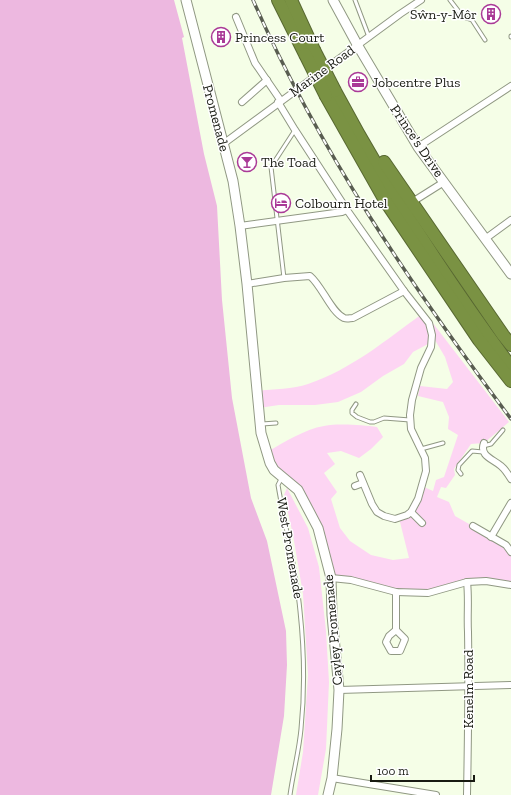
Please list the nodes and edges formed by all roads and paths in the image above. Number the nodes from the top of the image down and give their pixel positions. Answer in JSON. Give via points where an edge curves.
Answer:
{"nodes":[{"id":1,"x":186,"y":0,"type":"edge"},
{"id":2,"x":278,"y":0,"type":"edge"},
{"id":3,"x":291,"y":0,"type":"edge"},
{"id":4,"x":334,"y":0,"type":"edge"},
{"id":5,"x":355,"y":0,"type":"edge"},
{"id":6,"x":421,"y":0,"type":"edge"},
{"id":7,"x":450,"y":0,"type":"edge"},
{"id":8,"x":236,"y":18,"type":"dead end"},
{"id":9,"x":369,"y":37,"type":"junction"},
{"id":10,"x":485,"y":40,"type":"dead end"},
{"id":11,"x":358,"y":46,"type":"junction"},
{"id":12,"x":310,"y":52,"type":"junction"},
{"id":13,"x":267,"y":80,"type":"junction"},
{"id":14,"x":511,"y":86,"type":"edge"},
{"id":15,"x":331,"y":93,"type":"junction"},
{"id":16,"x":242,"y":102,"type":"dead end"},
{"id":17,"x":280,"y":102,"type":"junction"},
{"id":18,"x":347,"y":113,"type":"junction"},
{"id":19,"x":295,"y":130,"type":"junction"},
{"id":20,"x":223,"y":144,"type":"junction"},
{"id":21,"x":418,"y":147,"type":"junction"},
{"id":22,"x":444,"y":182,"type":"junction"},
{"id":23,"x":418,"y":199,"type":"dead end"},
{"id":24,"x":347,"y":210,"type":"junction"},
{"id":25,"x":511,"y":220,"type":"edge"},
{"id":26,"x":278,"y":221,"type":"junction"},
{"id":27,"x":240,"y":226,"type":"junction"},
{"id":28,"x":485,"y":239,"type":"junction"},
{"id":29,"x":511,"y":274,"type":"edge"},
{"id":30,"x":284,"y":278,"type":"junction"},
{"id":31,"x":247,"y":284,"type":"junction"},
{"id":32,"x":404,"y":291,"type":"junction"},
{"id":33,"x":479,"y":340,"type":"junction"},
{"id":34,"x":511,"y":344,"type":"edge"},
{"id":35,"x":511,"y":367,"type":"edge"},
{"id":36,"x":511,"y":381,"type":"edge"},
{"id":37,"x":511,"y":385,"type":"edge"},
{"id":38,"x":356,"y":404,"type":"dead end"},
{"id":39,"x":410,"y":420,"type":"junction"},
{"id":40,"x":276,"y":423,"type":"dead end"},
{"id":41,"x":260,"y":424,"type":"junction"},
{"id":42,"x":503,"y":430,"type":"dead end"},
{"id":43,"x":443,"y":443,"type":"dead end"},
{"id":44,"x":484,"y":447,"type":"junction"},
{"id":45,"x":421,"y":449,"type":"junction"},
{"id":46,"x":461,"y":474,"type":"dead end"},
{"id":47,"x":360,"y":476,"type":"dead end"},
{"id":48,"x":282,"y":478,"type":"junction"},
{"id":49,"x":511,"y":479,"type":"edge"},
{"id":50,"x":363,"y":483,"type":"junction"},
{"id":51,"x":355,"y":486,"type":"dead end"},
{"id":52,"x":511,"y":502,"type":"edge"},
{"id":53,"x":412,"y":512,"type":"junction"},
{"id":54,"x":422,"y":523,"type":"dead end"},
{"id":55,"x":473,"y":526,"type":"dead end"},
{"id":56,"x":491,"y":537,"type":"junction"},
{"id":57,"x":511,"y":552,"type":"edge"},
{"id":58,"x":331,"y":578,"type":"junction"},
{"id":59,"x":468,"y":582,"type":"junction"},
{"id":60,"x":511,"y":585,"type":"edge"},
{"id":61,"x":396,"y":592,"type":"junction"},
{"id":62,"x":396,"y":630,"type":"dead end"},
{"id":63,"x":469,"y":685,"type":"junction"},
{"id":64,"x":511,"y":685,"type":"edge"},
{"id":65,"x":339,"y":690,"type":"junction"},
{"id":66,"x":332,"y":778,"type":"junction"},
{"id":67,"x":290,"y":795,"type":"edge"},
{"id":68,"x":328,"y":795,"type":"edge"},
{"id":69,"x":436,"y":795,"type":"edge"},
{"id":70,"x":467,"y":795,"type":"edge"}],
"edges":[{"from":1,"to":20,"type":"street","name":"Promenade"},
{"from":2,"to":12,"type":"highway"},
{"from":3,"to":12,"type":"highway"},
{"from":4,"to":11,"type":"street","name":"Prince's Drive"},
{"from":5,"to":9,"type":"lane"},
{"from":6,"to":9,"type":"street","name":"Marine Road"},
{"from":7,"to":10,"type":"lane","via":[[463,17],[472,20]]},
{"from":8,"to":13,"type":"street","via":[[255,63]]},
{"from":9,"to":11,"type":"street","name":"Marine Road"},
{"from":11,"to":17,"type":"street","name":"Marine Road"},
{"from":11,"to":21,"type":"street","name":"Prince's Drive"},
{"from":12,"to":15,"type":"highway","bridge":true},
{"from":13,"to":16,"type":"street"},
{"from":13,"to":17,"type":"street"},
{"from":14,"to":21,"type":"street"},
{"from":15,"to":18,"type":"highway"},
{"from":15,"to":33,"type":"highway","via":[[386,202]]},
{"from":17,"to":19,"type":"street"},
{"from":17,"to":20,"type":"street","name":"Marine Road"},
{"from":18,"to":34,"type":"highway"},
{"from":18,"to":35,"type":"highway","via":[[396,197]]},
{"from":19,"to":24,"type":"street"},
{"from":19,"to":26,"type":"lane","via":[[271,167]]},
{"from":20,"to":27,"type":"street","name":"Promenade","via":[[233,181]]},
{"from":21,"to":22,"type":"street","name":"Prince's Drive"},
{"from":22,"to":23,"type":"street"},
{"from":22,"to":28,"type":"street","name":"Prince's Drive"},
{"from":24,"to":26,"type":"street"},
{"from":24,"to":32,"type":"street"},
{"from":25,"to":28,"type":"street"},
{"from":26,"to":27,"type":"street"},
{"from":26,"to":30,"type":"lane"},
{"from":27,"to":31,"type":"street","name":"Promenade"},
{"from":28,"to":29,"type":"street","name":"Prince's Drive"},
{"from":30,"to":31,"type":"street"},
{"from":30,"to":32,"type":"street","via":[[310,276],[338,314],[345,319],[353,318]]},
{"from":31,"to":41,"type":"street","name":"West Promenade"},
{"from":32,"to":39,"type":"street","via":[[429,323],[432,335],[431,347],[421,368],[412,400]]},
{"from":33,"to":36,"type":"highway"},
{"from":33,"to":37,"type":"highway"},
{"from":38,"to":39,"type":"lane","via":[[352,413],[370,422],[384,418]]},
{"from":39,"to":45,"type":"street","via":[[411,429]]},
{"from":40,"to":41,"type":"lane"},
{"from":41,"to":48,"type":"street","name":"West Promenade","via":[[270,463]]},
{"from":42,"to":44,"type":"lane","via":[[491,444]]},
{"from":43,"to":45,"type":"lane"},
{"from":44,"to":46,"type":"lane","via":[[472,452],[459,465],[458,470]]},
{"from":44,"to":49,"type":"street","via":[[484,454],[502,466]]},
{"from":45,"to":53,"type":"street","via":[[426,471]]},
{"from":47,"to":50,"type":"street"},
{"from":48,"to":58,"type":"street","name":"Cayley Promenade","via":[[298,490],[318,528]]},
{"from":48,"to":67,"type":"lane","name":"West Promenade","via":[[278,485],[295,570],[302,652],[301,730]]},
{"from":50,"to":51,"type":"street"},
{"from":50,"to":53,"type":"street","via":[[377,512],[395,519]]},
{"from":52,"to":56,"type":"street"},
{"from":53,"to":54,"type":"street"},
{"from":55,"to":56,"type":"street"},
{"from":56,"to":57,"type":"street","via":[[506,545]]},
{"from":58,"to":61,"type":"street","via":[[351,580]]},
{"from":58,"to":65,"type":"street","name":"Cayley Promenade"},
{"from":59,"to":60,"type":"street","via":[[486,581]]},
{"from":59,"to":61,"type":"street","via":[[428,593]]},
{"from":59,"to":63,"type":"street","name":"Kenelm Road"},
{"from":61,"to":62,"type":"street"},
{"from":63,"to":64,"type":"street"},
{"from":63,"to":65,"type":"street"},
{"from":63,"to":70,"type":"street","name":"Kenelm Road"},
{"from":65,"to":66,"type":"street","name":"Cayley Promenade"},
{"from":66,"to":68,"type":"street","name":"Cayley Promenade"},
{"from":66,"to":69,"type":"street"}]}
